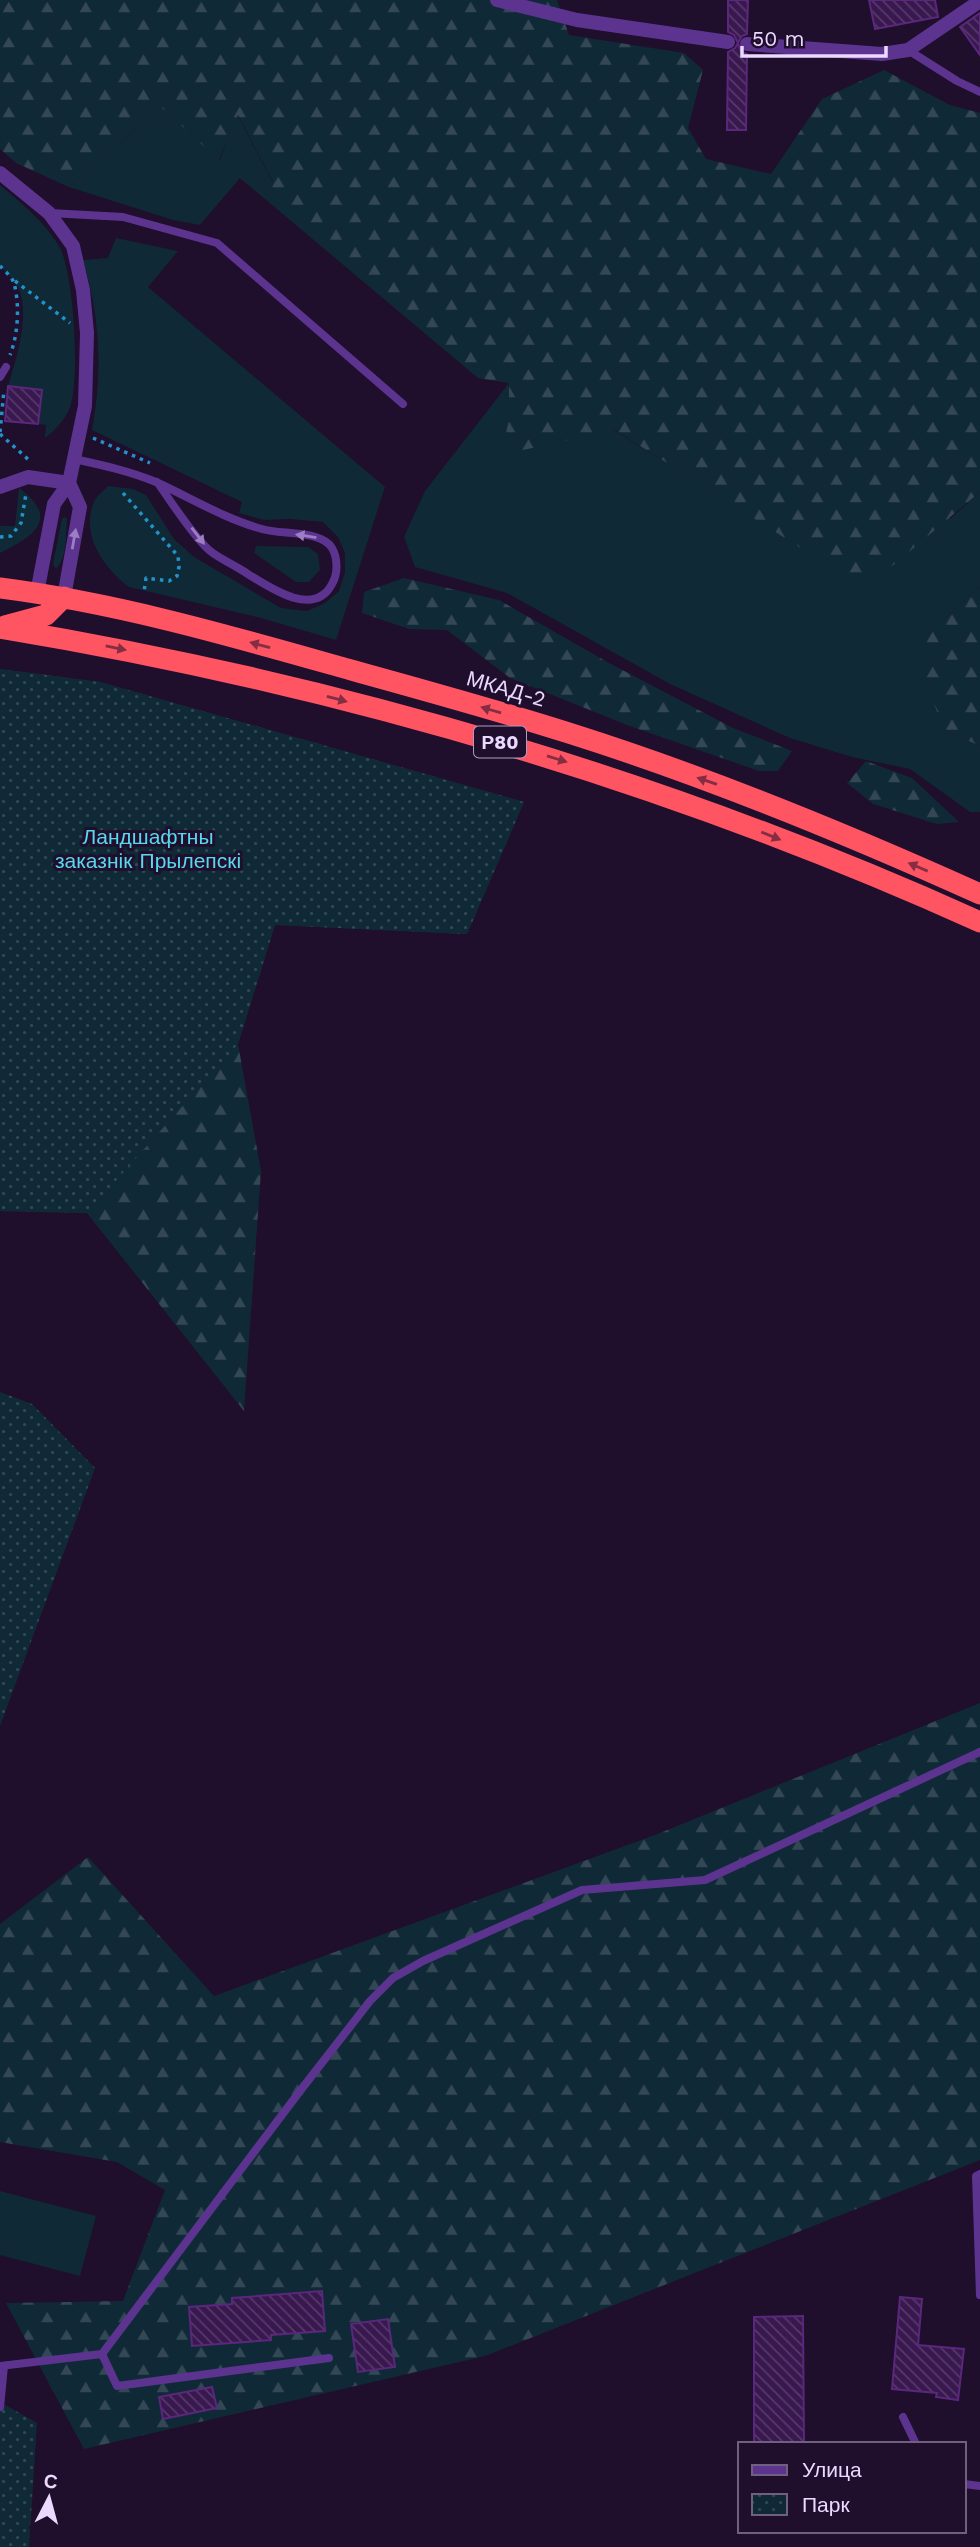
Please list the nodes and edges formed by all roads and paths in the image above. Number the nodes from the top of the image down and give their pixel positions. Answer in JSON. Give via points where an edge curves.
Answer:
{"nodes":[{"id":1,"x":497,"y":0,"type":"edge"},
{"id":2,"x":980,"y":1,"type":"edge"},
{"id":3,"x":728,"y":42,"type":"dead end"},
{"id":4,"x":747,"y":44,"type":"dead end"},
{"id":5,"x":908,"y":50,"type":"junction"},
{"id":6,"x":980,"y":92,"type":"edge"},
{"id":7,"x":0,"y":173,"type":"edge"},
{"id":8,"x":49,"y":212,"type":"junction"},
{"id":9,"x":0,"y":266,"type":"edge"},
{"id":10,"x":14,"y":280,"type":"junction"},
{"id":11,"x":75,"y":326,"type":"dead end"},
{"id":12,"x":6,"y":367,"type":"junction"},
{"id":13,"x":0,"y":377,"type":"edge"},
{"id":14,"x":403,"y":404,"type":"dead end"},
{"id":15,"x":0,"y":433,"type":"edge"},
{"id":16,"x":89,"y":436,"type":"dead end"},
{"id":17,"x":134,"y":456,"type":"dead end"},
{"id":18,"x":74,"y":459,"type":"junction"},
{"id":19,"x":31,"y":470,"type":"junction"},
{"id":20,"x":156,"y":482,"type":"junction"},
{"id":21,"x":69,"y":484,"type":"junction"},
{"id":22,"x":0,"y":487,"type":"edge"},
{"id":23,"x":124,"y":493,"type":"dead end"},
{"id":24,"x":0,"y":537,"type":"edge"},
{"id":25,"x":0,"y":587,"type":"edge"},
{"id":26,"x":144,"y":592,"type":"dead end"},
{"id":27,"x":37,"y":593,"type":"junction"},
{"id":28,"x":64,"y":597,"type":"junction"},
{"id":29,"x":46,"y":614,"type":"junction"},
{"id":30,"x":0,"y":628,"type":"edge"},
{"id":31,"x":84,"y":642,"type":"junction"},
{"id":32,"x":980,"y":894,"type":"edge"},
{"id":33,"x":980,"y":922,"type":"edge"},
{"id":34,"x":980,"y":1752,"type":"edge"},
{"id":35,"x":980,"y":2174,"type":"edge"},
{"id":36,"x":980,"y":2295,"type":"edge"},
{"id":37,"x":102,"y":2354,"type":"junction"},
{"id":38,"x":329,"y":2358,"type":"dead end"},
{"id":39,"x":2,"y":2366,"type":"edge"},
{"id":40,"x":0,"y":2407,"type":"edge"},
{"id":41,"x":903,"y":2417,"type":"dead end"},
{"id":42,"x":915,"y":2442,"type":"edge"}],
"edges":[{"from":1,"to":3,"type":"street","via":[[578,20]]},
{"from":2,"to":5,"type":"street"},
{"from":4,"to":5,"type":"street","via":[[882,54]]},
{"from":5,"to":6,"type":"lane"},
{"from":7,"to":8,"type":"street"},
{"from":8,"to":14,"type":"lane","via":[[123,217],[217,243]]},
{"from":8,"to":18,"type":"street","via":[[73,246],[83,290],[85,406]]},
{"from":9,"to":10,"type":"path"},
{"from":10,"to":11,"type":"path"},
{"from":10,"to":12,"type":"path","via":[[15,343]]},
{"from":12,"to":13,"type":"lane"},
{"from":12,"to":15,"type":"path"},
{"from":15,"to":19,"type":"path"},
{"from":16,"to":17,"type":"path"},
{"from":18,"to":20,"type":"lane"},
{"from":18,"to":21,"type":"street"},
{"from":19,"to":21,"type":"street"},
{"from":19,"to":22,"type":"street"},
{"from":19,"to":24,"type":"path","via":[[21,523],[11,536]]},
{"from":20,"to":20,"type":"lane","one_way":true,"via":[[208,550],[280,594],[303,600],[321,596],[331,587],[336,562],[333,548],[325,540],[236,520]]},
{"from":21,"to":27,"type":"street","via":[[54,504]]},
{"from":28,"to":21,"type":"street","one_way":true,"via":[[80,507]]},
{"from":23,"to":26,"type":"path","via":[[178,556],[177,576],[146,578]]},
{"from":25,"to":27,"type":"highway","name":"МКАД-2","number":"Р80"},
{"from":27,"to":28,"type":"highway","name":"МКАД-2","number":"Р80"},
{"from":27,"to":29,"type":"highway"},
{"from":28,"to":29,"type":"highway"},
{"from":32,"to":28,"type":"highway","name":"МКАД-2","number":"Р80","one_way":true,"via":[[737,792],[573,734],[294,654]]},
{"from":29,"to":30,"type":"highway"},
{"from":29,"to":31,"type":"highway"},
{"from":30,"to":31,"type":"highway","number":"Р80"},
{"from":31,"to":33,"type":"highway","number":"Р80","one_way":true,"via":[[302,690],[561,760],[728,819]]},
{"from":34,"to":37,"type":"lane","via":[[705,1880],[582,1890],[393,1978],[307,2081]]},
{"from":35,"to":36,"type":"lane","via":[[976,2176]]},
{"from":37,"to":38,"type":"lane","via":[[117,2385]]},
{"from":37,"to":39,"type":"lane"},
{"from":39,"to":40,"type":"lane"},
{"from":41,"to":42,"type":"lane"}]}
